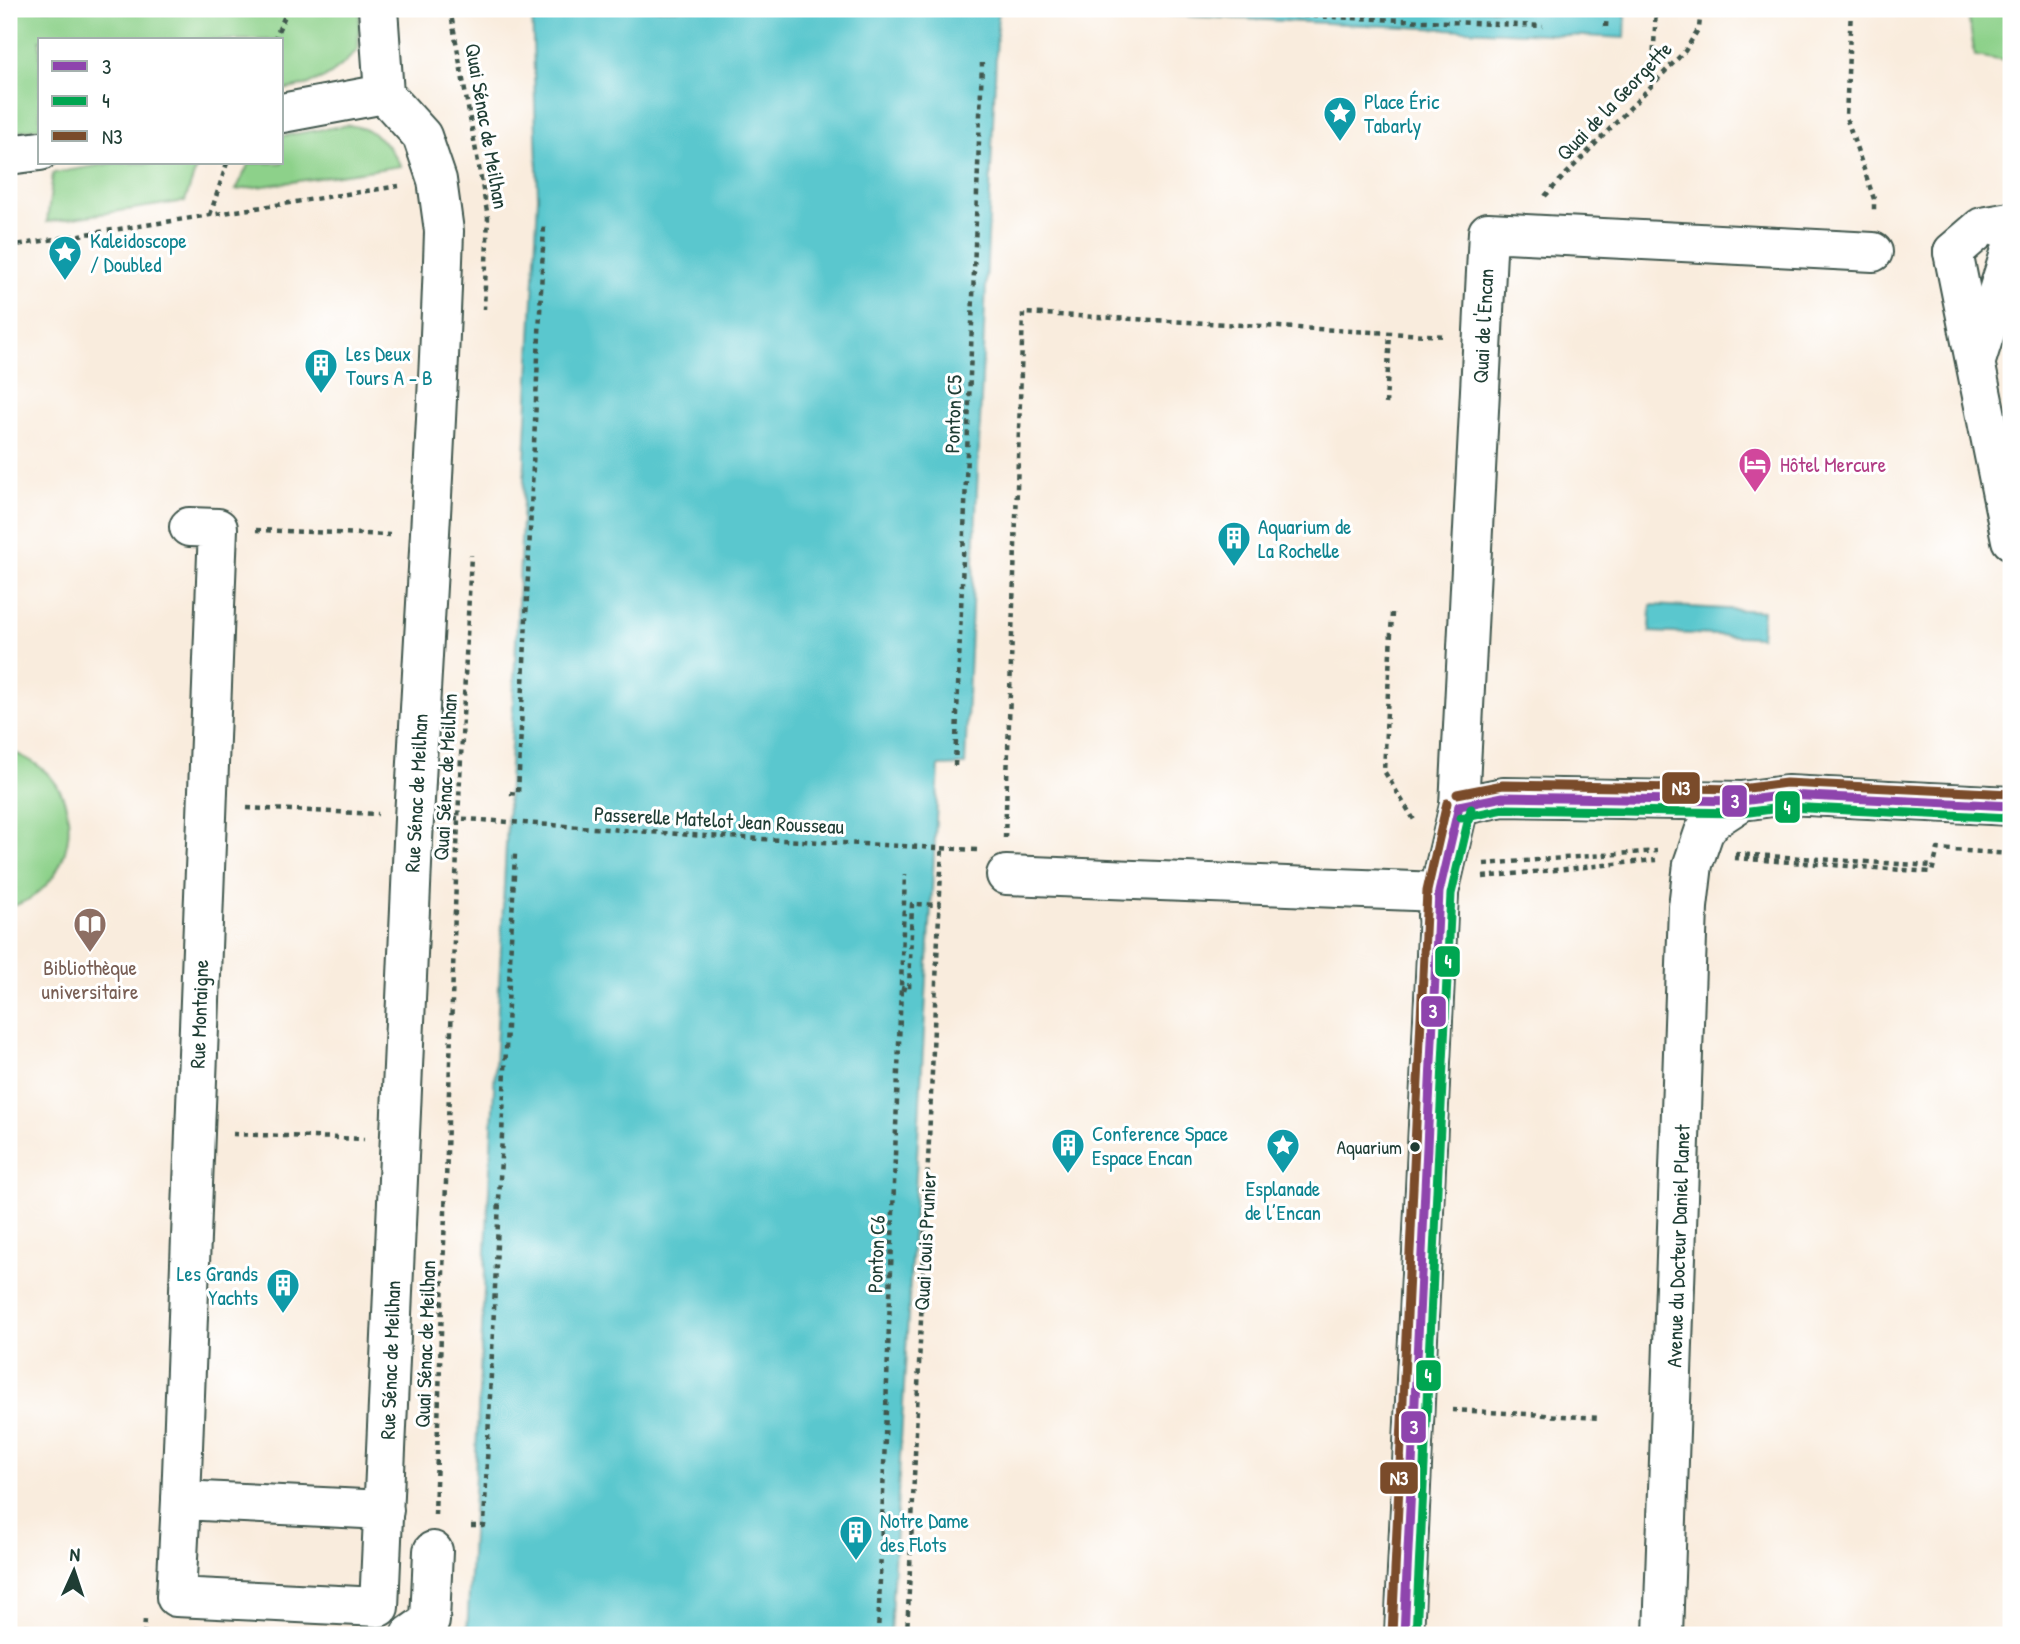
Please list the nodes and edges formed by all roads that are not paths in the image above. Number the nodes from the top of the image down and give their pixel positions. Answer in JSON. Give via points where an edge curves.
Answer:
{"nodes":[{"id":1,"x":378,"y":9,"type":"edge"},
{"id":2,"x":384,"y":94,"type":"junction"},
{"id":3,"x":284,"y":113,"type":"edge"},
{"id":4,"x":38,"y":150,"type":"edge"},
{"id":5,"x":9,"y":155,"type":"edge"},
{"id":6,"x":2011,"y":245,"type":"edge"},
{"id":7,"x":1873,"y":252,"type":"road end"},
{"id":8,"x":1977,"y":359,"type":"junction"},
{"id":9,"x":203,"y":528,"type":"road end"},
{"id":10,"x":2011,"y":540,"type":"edge"},
{"id":11,"x":1742,"y":801,"type":"junction"},
{"id":12,"x":1459,"y":806,"type":"junction"},
{"id":13,"x":2011,"y":806,"type":"edge"},
{"id":14,"x":1005,"y":864,"type":"road end"},
{"id":15,"x":1447,"y":885,"type":"junction"},
{"id":16,"x":181,"y":1500,"type":"junction"},
{"id":17,"x":384,"y":1510,"type":"junction"},
{"id":18,"x":433,"y":1551,"type":"road end"},
{"id":19,"x":410,"y":1635,"type":"edge"},
{"id":20,"x":1404,"y":1635,"type":"edge"},
{"id":21,"x":1663,"y":1635,"type":"edge"}],
"edges":[{"from":1,"to":2,"type":"street"},
{"from":2,"to":3,"type":"street"},
{"from":2,"to":17,"type":"street","name":"Rue Sénac de Meilhan","via":[[422,136],[437,180],[444,231]]},
{"from":4,"to":5,"type":"street"},
{"from":6,"to":8,"type":"street"},
{"from":6,"to":8,"type":"street","via":[[1953,252]]},
{"from":7,"to":12,"type":"street","name":"Quai de l'Encan","via":[[1488,232]]},
{"from":8,"to":10,"type":"street"},
{"from":9,"to":16,"type":"street","name":"Rue Montaigne","via":[[207,806]]},
{"from":11,"to":12,"type":"street","via":[[1503,797]]},
{"from":11,"to":13,"type":"street","name":"Avenue du Docteur Daniel Planet","via":[[1787,794]]},
{"from":11,"to":21,"type":"street","name":"Avenue du Docteur Daniel Planet","via":[[1713,820],[1696,854],[1688,907]]},
{"from":12,"to":15,"type":"street"},
{"from":14,"to":15,"type":"street"},
{"from":15,"to":20,"type":"street","via":[[1413,1401]]},
{"from":16,"to":17,"type":"street"},
{"from":16,"to":17,"type":"street","name":"Rue Sénac de Meilhan","via":[[176,1597],[246,1601],[379,1607]]},
{"from":18,"to":19,"type":"street","via":[[430,1621]]}]}
